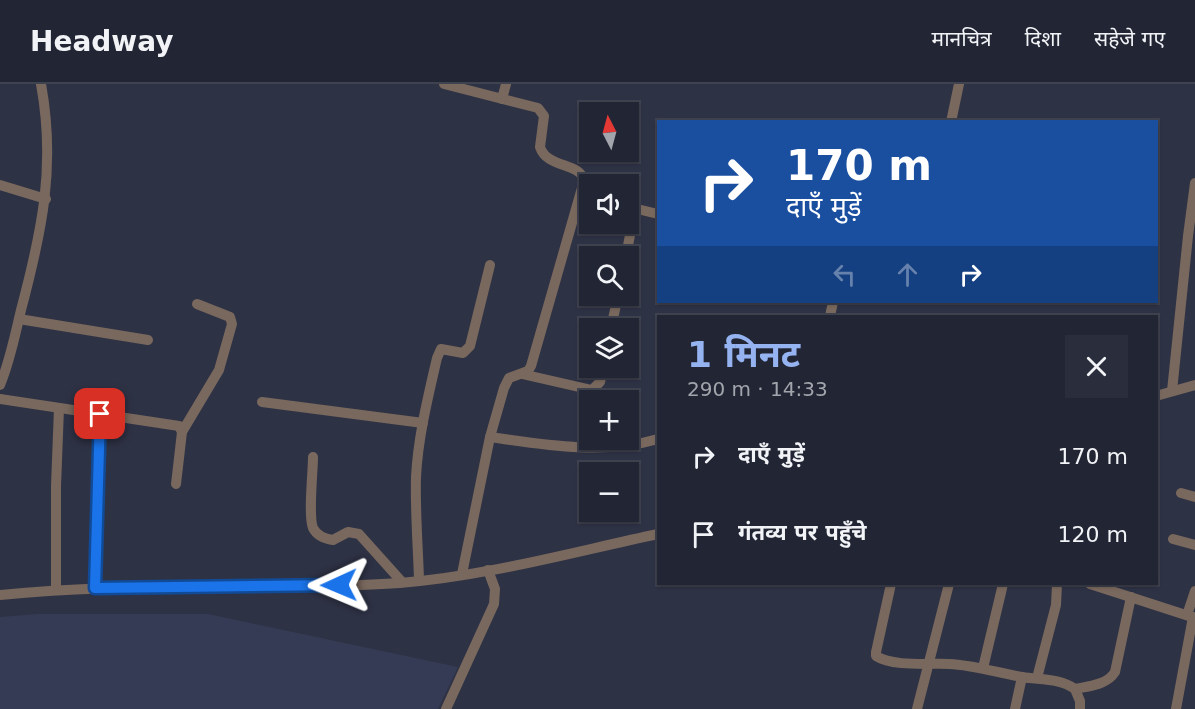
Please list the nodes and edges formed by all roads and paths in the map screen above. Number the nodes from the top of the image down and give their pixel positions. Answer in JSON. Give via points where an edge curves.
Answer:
{"nodes":[{"id":1,"x":41,"y":84,"type":"edge"},
{"id":2,"x":444,"y":84,"type":"edge"},
{"id":3,"x":506,"y":84,"type":"edge"},
{"id":4,"x":959,"y":84,"type":"edge"},
{"id":5,"x":459,"y":86,"type":"edge"},
{"id":6,"x":502,"y":99,"type":"junction"},
{"id":7,"x":951,"y":120,"type":"edge"},
{"id":8,"x":581,"y":174,"type":"edge"},
{"id":9,"x":1195,"y":183,"type":"edge"},
{"id":10,"x":0,"y":185,"type":"edge"},
{"id":11,"x":46,"y":199,"type":"junction"},
{"id":12,"x":639,"y":210,"type":"edge"},
{"id":13,"x":657,"y":214,"type":"edge"},
{"id":14,"x":579,"y":215,"type":"edge"},
{"id":15,"x":490,"y":265,"type":"dead end"},
{"id":16,"x":197,"y":304,"type":"dead end"},
{"id":17,"x":19,"y":319,"type":"junction"},
{"id":18,"x":148,"y":340,"type":"dead end"},
{"id":19,"x":522,"y":374,"type":"junction"},
{"id":20,"x":1,"y":378,"type":"edge"},
{"id":21,"x":600,"y":378,"type":"edge"},
{"id":22,"x":1195,"y":385,"type":"edge"},
{"id":23,"x":596,"y":387,"type":"junction"},
{"id":24,"x":596,"y":390,"type":"edge"},
{"id":25,"x":1172,"y":392,"type":"junction"},
{"id":26,"x":1158,"y":396,"type":"edge"},
{"id":27,"x":0,"y":399,"type":"edge"},
{"id":28,"x":262,"y":402,"type":"dead end"},
{"id":29,"x":59,"y":408,"type":"junction"},
{"id":30,"x":100,"y":414,"type":"junction"},
{"id":31,"x":423,"y":423,"type":"junction"},
{"id":32,"x":182,"y":432,"type":"junction"},
{"id":33,"x":490,"y":436,"type":"junction"},
{"id":34,"x":657,"y":439,"type":"edge"},
{"id":35,"x":639,"y":444,"type":"edge"},
{"id":36,"x":579,"y":446,"type":"edge"},
{"id":37,"x":313,"y":457,"type":"dead end"},
{"id":38,"x":176,"y":484,"type":"dead end"},
{"id":39,"x":1181,"y":493,"type":"dead end"},
{"id":40,"x":1195,"y":497,"type":"edge"},
{"id":41,"x":657,"y":534,"type":"edge"},
{"id":42,"x":1173,"y":540,"type":"dead end"},
{"id":43,"x":1195,"y":545,"type":"edge"},
{"id":44,"x":488,"y":570,"type":"junction"},
{"id":45,"x":462,"y":574,"type":"junction"},
{"id":46,"x":419,"y":580,"type":"junction"},
{"id":47,"x":402,"y":582,"type":"junction"},
{"id":48,"x":891,"y":585,"type":"edge"},
{"id":49,"x":949,"y":585,"type":"edge"},
{"id":50,"x":1003,"y":585,"type":"edge"},
{"id":51,"x":1057,"y":585,"type":"edge"},
{"id":52,"x":1093,"y":585,"type":"edge"},
{"id":53,"x":95,"y":588,"type":"junction"},
{"id":54,"x":56,"y":589,"type":"junction"},
{"id":55,"x":1195,"y":591,"type":"edge"},
{"id":56,"x":0,"y":594,"type":"edge"},
{"id":57,"x":1131,"y":597,"type":"junction"},
{"id":58,"x":1192,"y":617,"type":"edge"},
{"id":59,"x":929,"y":663,"type":"junction"},
{"id":60,"x":983,"y":668,"type":"junction"},
{"id":61,"x":1022,"y":677,"type":"junction"},
{"id":62,"x":1038,"y":678,"type":"junction"},
{"id":63,"x":1076,"y":689,"type":"junction"},
{"id":64,"x":446,"y":709,"type":"edge"},
{"id":65,"x":917,"y":709,"type":"edge"},
{"id":66,"x":1015,"y":709,"type":"edge"},
{"id":67,"x":1080,"y":709,"type":"edge"},
{"id":68,"x":1176,"y":709,"type":"edge"}],
"edges":[{"from":1,"to":11,"type":"street","via":[[48,131]]},
{"from":2,"to":5,"type":"street"},
{"from":3,"to":6,"type":"street"},
{"from":4,"to":7,"type":"street"},
{"from":5,"to":6,"type":"street"},
{"from":6,"to":8,"type":"street","via":[[543,112],[542,152],[548,159]]},
{"from":9,"to":25,"type":"street"},
{"from":10,"to":11,"type":"street"},
{"from":11,"to":17,"type":"street"},
{"from":12,"to":13,"type":"street"},
{"from":14,"to":19,"type":"street","via":[[534,357],[528,371]]},
{"from":15,"to":31,"type":"street","via":[[470,346],[463,353],[441,349],[438,353]]},
{"from":16,"to":32,"type":"street","via":[[230,317],[232,324],[219,370]]},
{"from":17,"to":18,"type":"street"},
{"from":17,"to":20,"type":"street"},
{"from":19,"to":23,"type":"street","via":[[587,390]]},
{"from":19,"to":33,"type":"street","via":[[506,382]]},
{"from":21,"to":23,"type":"street"},
{"from":22,"to":25,"type":"street"},
{"from":23,"to":24,"type":"street"},
{"from":25,"to":26,"type":"street"},
{"from":27,"to":29,"type":"street"},
{"from":28,"to":31,"type":"street"},
{"from":29,"to":30,"type":"street"},
{"from":29,"to":54,"type":"street"},
{"from":30,"to":32,"type":"street","via":[[175,424]]},
{"from":30,"to":53,"type":"street"},
{"from":31,"to":46,"type":"street","via":[[416,477]]},
{"from":32,"to":38,"type":"street"},
{"from":33,"to":36,"type":"street","via":[[559,447]]},
{"from":33,"to":45,"type":"street"},
{"from":34,"to":35,"type":"street"},
{"from":37,"to":47,"type":"street","via":[[314,530],[329,540],[348,532],[359,534]]},
{"from":39,"to":40,"type":"street"},
{"from":41,"to":44,"type":"street"},
{"from":42,"to":43,"type":"street"},
{"from":44,"to":45,"type":"street"},
{"from":44,"to":64,"type":"street","via":[[495,589],[494,604]]},
{"from":45,"to":46,"type":"street"},
{"from":46,"to":47,"type":"street"},
{"from":47,"to":53,"type":"street"},
{"from":48,"to":59,"type":"street","via":[[876,656],[887,661]]},
{"from":49,"to":59,"type":"street"},
{"from":50,"to":60,"type":"street"},
{"from":51,"to":62,"type":"street","via":[[1056,605]]},
{"from":52,"to":57,"type":"street"},
{"from":53,"to":54,"type":"street"},
{"from":54,"to":56,"type":"street"},
{"from":55,"to":58,"type":"street"},
{"from":57,"to":58,"type":"street"},
{"from":57,"to":63,"type":"street","via":[[1115,672],[1101,683]]},
{"from":58,"to":68,"type":"street"},
{"from":59,"to":60,"type":"street"},
{"from":59,"to":65,"type":"street"},
{"from":60,"to":61,"type":"street"},
{"from":61,"to":62,"type":"street"},
{"from":61,"to":66,"type":"street"},
{"from":62,"to":63,"type":"street"},
{"from":63,"to":67,"type":"street"}]}
